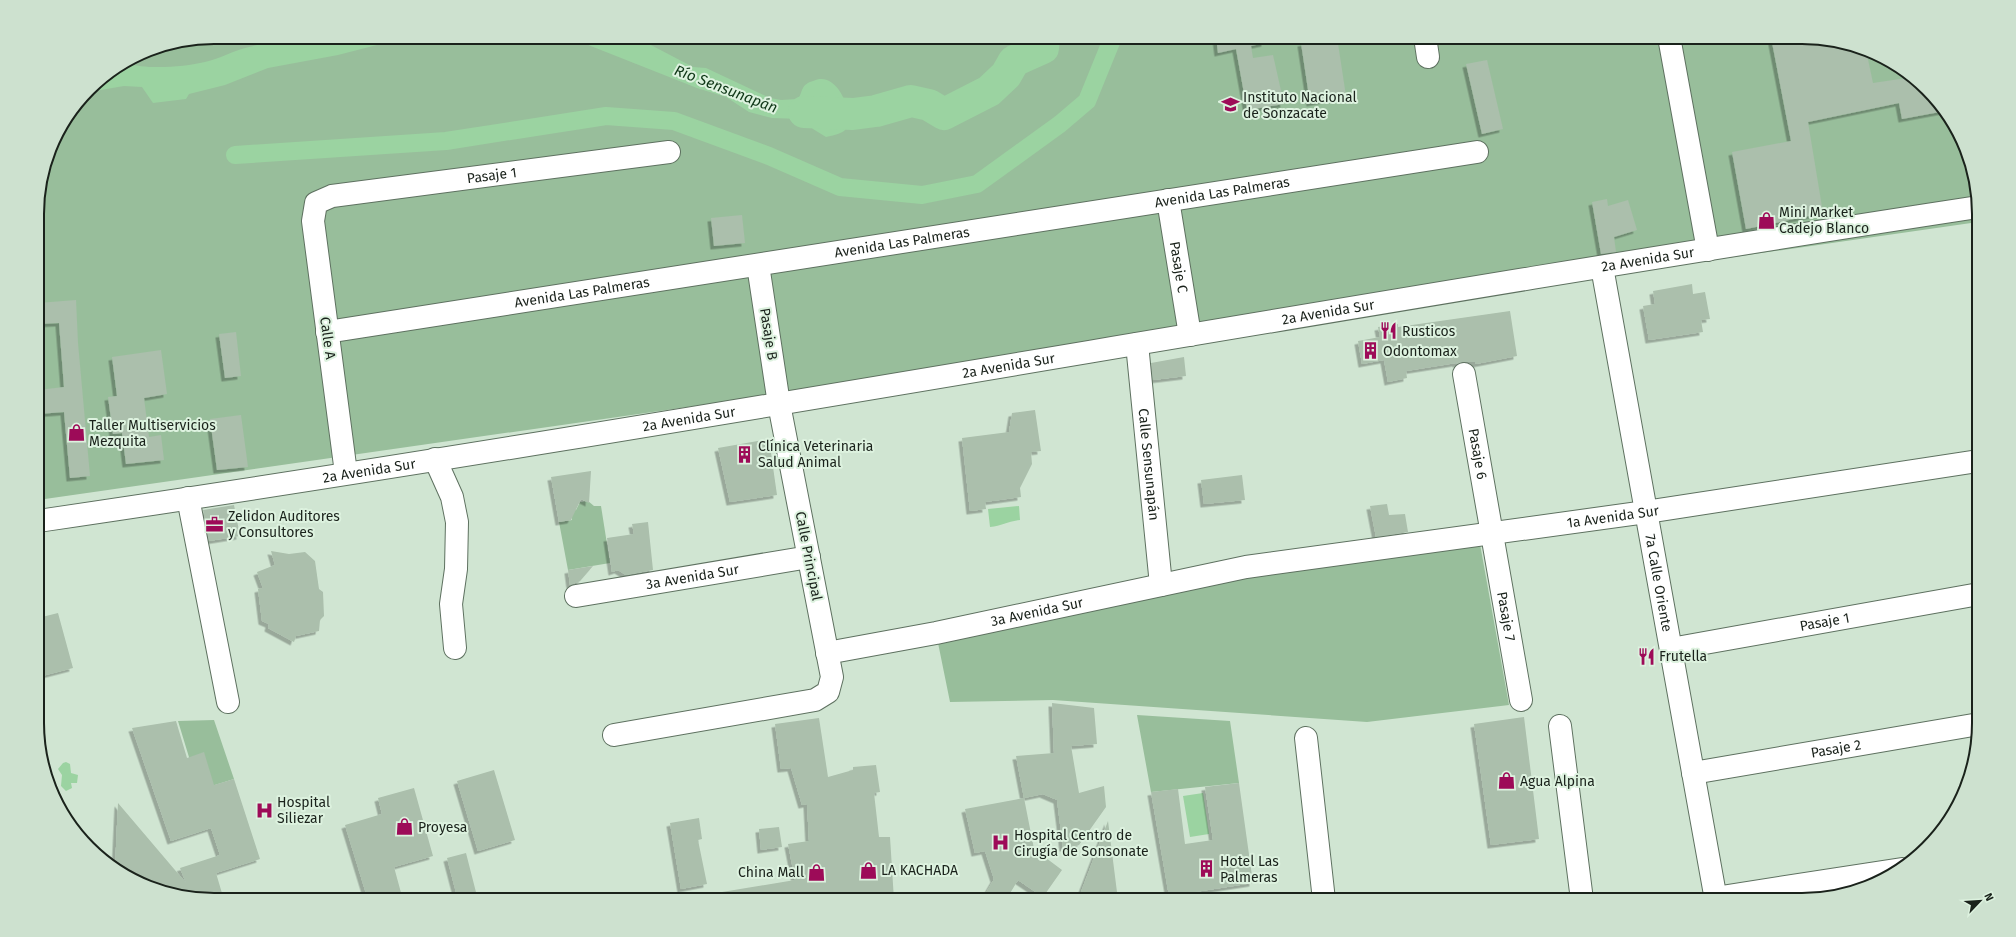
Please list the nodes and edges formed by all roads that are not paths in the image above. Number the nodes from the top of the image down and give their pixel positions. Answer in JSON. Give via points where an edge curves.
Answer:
{"nodes":[{"id":1,"x":1670,"y":44,"type":"edge"},
{"id":2,"x":669,"y":152,"type":"dead end"},
{"id":3,"x":1477,"y":152,"type":"dead end"},
{"id":4,"x":1168,"y":200,"type":"junction"},
{"id":5,"x":316,"y":203,"type":"joint"},
{"id":6,"x":1972,"y":208,"type":"edge"},
{"id":7,"x":1708,"y":250,"type":"junction"},
{"id":8,"x":758,"y":265,"type":"junction"},
{"id":9,"x":1602,"y":267,"type":"junction"},
{"id":10,"x":327,"y":332,"type":"junction"},
{"id":11,"x":1190,"y":335,"type":"junction"},
{"id":12,"x":1137,"y":344,"type":"junction"},
{"id":13,"x":1464,"y":374,"type":"dead end"},
{"id":14,"x":779,"y":404,"type":"junction"},
{"id":15,"x":435,"y":459,"type":"junction"},
{"id":16,"x":1972,"y":462,"type":"edge"},
{"id":17,"x":346,"y":473,"type":"junction"},
{"id":18,"x":188,"y":498,"type":"junction"},
{"id":19,"x":1646,"y":512,"type":"junction"},
{"id":20,"x":44,"y":519,"type":"edge"},
{"id":21,"x":1491,"y":533,"type":"junction"},
{"id":22,"x":810,"y":557,"type":"junction"},
{"id":23,"x":1246,"y":567,"type":"joint"},
{"id":24,"x":1161,"y":585,"type":"junction"},
{"id":25,"x":1972,"y":595,"type":"edge"},
{"id":26,"x":576,"y":596,"type":"dead end"},
{"id":27,"x":455,"y":648,"type":"dead end"},
{"id":28,"x":1670,"y":649,"type":"junction"},
{"id":29,"x":827,"y":653,"type":"junction"},
{"id":30,"x":1520,"y":700,"type":"dead end"},
{"id":31,"x":228,"y":702,"type":"dead end"},
{"id":32,"x":1972,"y":725,"type":"edge"},
{"id":33,"x":1560,"y":726,"type":"dead end"},
{"id":34,"x":614,"y":735,"type":"dead end"},
{"id":35,"x":1306,"y":738,"type":"dead end"},
{"id":36,"x":1693,"y":773,"type":"junction"},
{"id":37,"x":1879,"y":874,"type":"edge"},
{"id":38,"x":1323,"y":893,"type":"edge"},
{"id":39,"x":1581,"y":893,"type":"edge"},
{"id":40,"x":1715,"y":893,"type":"edge"},
{"id":41,"x":1755,"y":893,"type":"edge"}],
"edges":[{"from":1,"to":7,"type":"street"},
{"from":2,"to":5,"type":"street","name":"Pasaje 1","via":[[332,196]]},
{"from":3,"to":4,"type":"street","name":"Avenida Las Palmeras"},
{"from":4,"to":8,"type":"street","name":"Avenida Las Palmeras"},
{"from":4,"to":11,"type":"street","name":"Pasaje C"},
{"from":5,"to":10,"type":"street","name":"Calle A","via":[[312,221]]},
{"from":6,"to":7,"type":"street","name":"2a Avenida Sur"},
{"from":7,"to":9,"type":"street","name":"2a Avenida Sur"},
{"from":8,"to":10,"type":"street","name":"Avenida Las Palmeras"},
{"from":8,"to":14,"type":"street","name":"Pasaje B"},
{"from":9,"to":11,"type":"street","name":"2a Avenida Sur"},
{"from":9,"to":19,"type":"street","name":"7a Calle Oriente"},
{"from":10,"to":17,"type":"street","name":"Calle A"},
{"from":11,"to":12,"type":"street","name":"2a Avenida Sur"},
{"from":12,"to":14,"type":"street","name":"2a Avenida Sur"},
{"from":12,"to":24,"type":"street","name":"Calle Sensunapán"},
{"from":13,"to":21,"type":"street","name":"Pasaje 6"},
{"from":14,"to":15,"type":"street","name":"2a Avenida Sur"},
{"from":14,"to":22,"type":"street","name":"Calle Principal"},
{"from":15,"to":17,"type":"street","name":"2a Avenida Sur"},
{"from":15,"to":27,"type":"street","via":[[452,496],[457,522],[456,569],[451,604]]},
{"from":16,"to":19,"type":"street","name":"1a Avenida Sur"},
{"from":17,"to":18,"type":"street","name":"2a Avenida Sur"},
{"from":18,"to":20,"type":"street","name":"2a Avenida Sur"},
{"from":18,"to":31,"type":"street"},
{"from":19,"to":21,"type":"street","name":"1a Avenida Sur"},
{"from":19,"to":28,"type":"street","name":"7a Calle Oriente"},
{"from":21,"to":23,"type":"street","name":"1a Avenida Sur"},
{"from":21,"to":30,"type":"street","name":"Pasaje 7"},
{"from":22,"to":26,"type":"street","name":"3a Avenida Sur"},
{"from":22,"to":29,"type":"street","name":"Calle Principal"},
{"from":23,"to":24,"type":"street","name":"3a Avenida Sur"},
{"from":24,"to":29,"type":"street","name":"3a Avenida Sur","via":[[936,633]]},
{"from":25,"to":28,"type":"street","name":"Pasaje 1"},
{"from":28,"to":36,"type":"street","name":"7a Calle Oriente"},
{"from":29,"to":34,"type":"street","name":"Calle Principal","via":[[832,677],[828,692],[815,700]]},
{"from":32,"to":36,"type":"street","name":"Pasaje 2"},
{"from":33,"to":39,"type":"street"},
{"from":35,"to":38,"type":"street"},
{"from":36,"to":40,"type":"street","name":"7a Calle Oriente"},
{"from":37,"to":41,"type":"street"}]}
